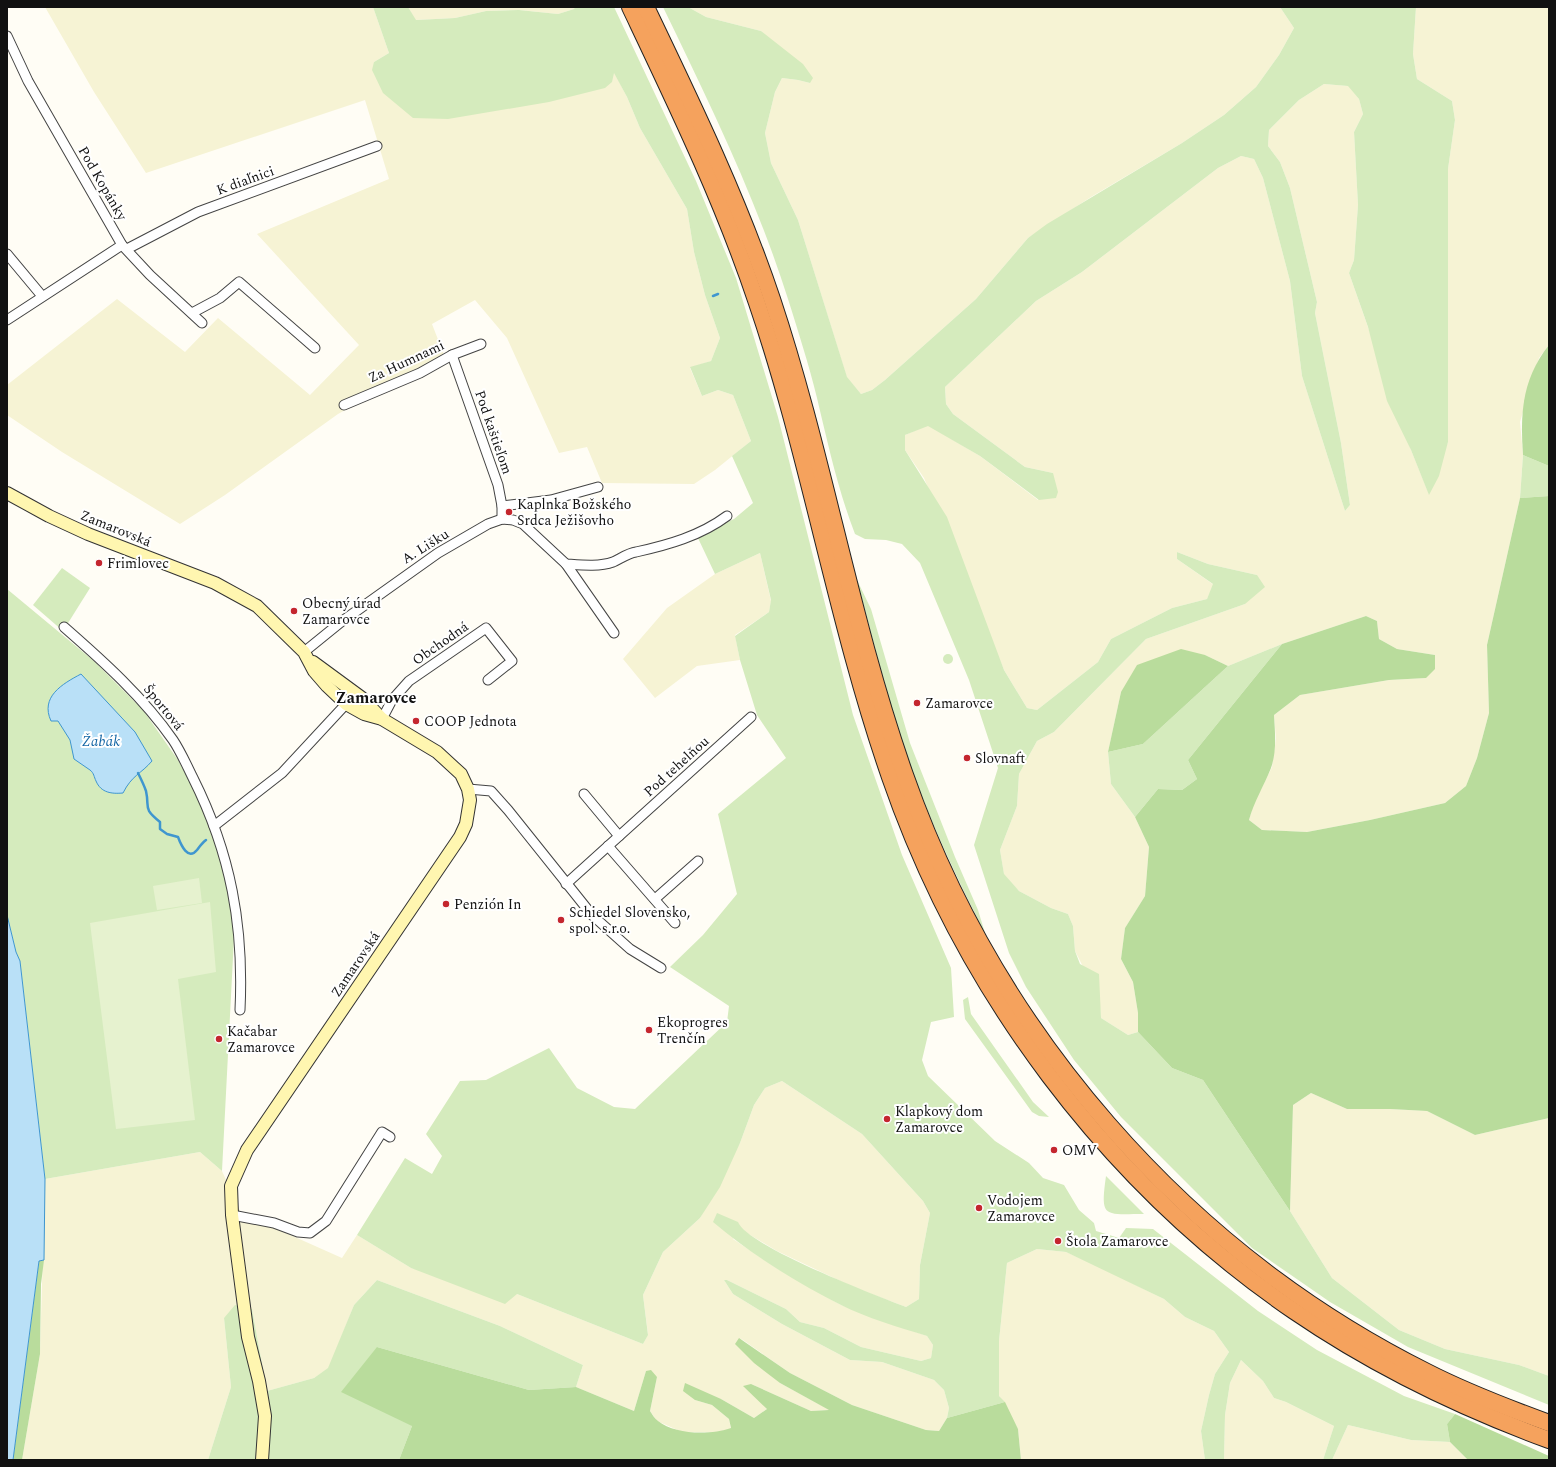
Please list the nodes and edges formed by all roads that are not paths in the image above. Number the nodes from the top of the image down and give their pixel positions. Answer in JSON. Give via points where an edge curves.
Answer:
{"nodes":[{"id":1,"x":630,"y":7,"type":"edge"},
{"id":2,"x":646,"y":7,"type":"edge"},
{"id":3,"x":7,"y":36,"type":"edge"},
{"id":4,"x":377,"y":146,"type":"dead end"},
{"id":5,"x":125,"y":247,"type":"junction"},
{"id":6,"x":7,"y":254,"type":"edge"},
{"id":7,"x":42,"y":296,"type":"junction"},
{"id":8,"x":192,"y":314,"type":"junction"},
{"id":9,"x":7,"y":320,"type":"edge"},
{"id":10,"x":202,"y":323,"type":"dead end"},
{"id":11,"x":481,"y":344,"type":"dead end"},
{"id":12,"x":315,"y":348,"type":"dead end"},
{"id":13,"x":452,"y":355,"type":"junction"},
{"id":14,"x":344,"y":405,"type":"dead end"},
{"id":15,"x":598,"y":487,"type":"dead end"},
{"id":16,"x":7,"y":493,"type":"edge"},
{"id":17,"x":502,"y":506,"type":"junction"},
{"id":18,"x":727,"y":516,"type":"dead end"},
{"id":19,"x":502,"y":519,"type":"junction"},
{"id":20,"x":566,"y":564,"type":"junction"},
{"id":21,"x":64,"y":628,"type":"dead end"},
{"id":22,"x":614,"y":633,"type":"dead end"},
{"id":23,"x":306,"y":656,"type":"junction"},
{"id":24,"x":488,"y":680,"type":"dead end"},
{"id":25,"x":346,"y":704,"type":"junction"},
{"id":26,"x":751,"y":717,"type":"dead end"},
{"id":27,"x":382,"y":719,"type":"junction"},
{"id":28,"x":468,"y":789,"type":"junction"},
{"id":29,"x":584,"y":794,"type":"dead end"},
{"id":30,"x":214,"y":826,"type":"junction"},
{"id":31,"x":619,"y":836,"type":"junction"},
{"id":32,"x":608,"y":846,"type":"junction"},
{"id":33,"x":698,"y":861,"type":"dead end"},
{"id":34,"x":566,"y":884,"type":"junction"},
{"id":35,"x":655,"y":899,"type":"junction"},
{"id":36,"x":675,"y":922,"type":"dead end"},
{"id":37,"x":661,"y":968,"type":"dead end"},
{"id":38,"x":240,"y":1010,"type":"dead end"},
{"id":39,"x":390,"y":1137,"type":"dead end"},
{"id":40,"x":232,"y":1215,"type":"junction"},
{"id":41,"x":1549,"y":1423,"type":"edge"},
{"id":42,"x":1549,"y":1440,"type":"edge"},
{"id":43,"x":262,"y":1460,"type":"edge"}],
"edges":[{"from":1,"to":42,"type":"highway","via":[[695,145],[729,225],[757,302],[784,386],[857,671],[899,802],[930,877],[958,933],[1009,1020],[1063,1094],[1118,1159],[1192,1230],[1260,1286],[1294,1311],[1396,1373],[1501,1422]]},
{"from":2,"to":41,"type":"highway","via":[[713,149],[772,298],[796,380],[872,673],[905,776],[952,890],[996,972],[1048,1049],[1095,1111],[1169,1189],[1236,1249],[1331,1317],[1386,1350],[1489,1400]]},
{"from":3,"to":5,"type":"street","name":"Pod Kopánky","via":[[28,81]]},
{"from":4,"to":5,"type":"street","name":"K diaľnici","via":[[198,212]]},
{"from":5,"to":7,"type":"street","name":"K diaľnici"},
{"from":5,"to":8,"type":"street","name":"Pod Kopánky","via":[[150,275]]},
{"from":6,"to":7,"type":"street"},
{"from":7,"to":9,"type":"street","name":"K diaľnici"},
{"from":8,"to":10,"type":"street","name":"Pod Kopánky"},
{"from":8,"to":12,"type":"street","via":[[220,298],[239,282]]},
{"from":11,"to":13,"type":"street","name":"Za Humnami"},
{"from":13,"to":14,"type":"street","name":"Za Humnami","via":[[420,373]]},
{"from":13,"to":17,"type":"street","name":"Pod kaštieľom","via":[[498,485]]},
{"from":15,"to":17,"type":"street","via":[[551,500]]},
{"from":16,"to":23,"type":"main road","name":"Zamarovská","via":[[88,534],[237,594],[257,606]]},
{"from":17,"to":19,"type":"street","name":"Pod kaštieľom"},
{"from":18,"to":20,"type":"street","via":[[692,536],[634,552],[611,562]]},
{"from":19,"to":20,"type":"street","via":[[523,524]]},
{"from":19,"to":23,"type":"street","name":"A. Lišku","via":[[488,524],[438,553],[341,622]]},
{"from":20,"to":22,"type":"street"},
{"from":21,"to":30,"type":"street","name":"Športová","via":[[126,683],[173,739],[201,793]]},
{"from":23,"to":25,"type":"main road","name":"Zamarovská","via":[[314,671]]},
{"from":23,"to":27,"type":"main road","name":"Zamarovská","via":[[362,698]]},
{"from":24,"to":27,"type":"street","name":"Obchodná","via":[[512,660],[486,628],[409,682],[392,700]]},
{"from":25,"to":27,"type":"main road","name":"Zamarovská","via":[[364,714]]},
{"from":25,"to":30,"type":"street","via":[[282,773]]},
{"from":26,"to":31,"type":"street","name":"Pod tehelňou"},
{"from":27,"to":28,"type":"main road","name":"Zamarovská","via":[[438,752],[461,774]]},
{"from":28,"to":34,"type":"street","via":[[491,791]]},
{"from":28,"to":40,"type":"main road","name":"Zamarovská","via":[[470,812],[460,837],[247,1150],[231,1186]]},
{"from":29,"to":31,"type":"street"},
{"from":30,"to":38,"type":"street","name":"Športová","via":[[224,854],[236,910],[241,969]]},
{"from":31,"to":32,"type":"street","name":"Pod tehelňou"},
{"from":32,"to":34,"type":"street","name":"Pod tehelňou"},
{"from":32,"to":35,"type":"street"},
{"from":33,"to":35,"type":"street"},
{"from":34,"to":37,"type":"street","via":[[610,932],[630,949]]},
{"from":35,"to":36,"type":"street"},
{"from":39,"to":40,"type":"street","via":[[382,1132],[326,1221],[310,1233]]},
{"from":40,"to":43,"type":"main road","name":"Zamarovská","via":[[248,1337],[265,1416]]}]}
